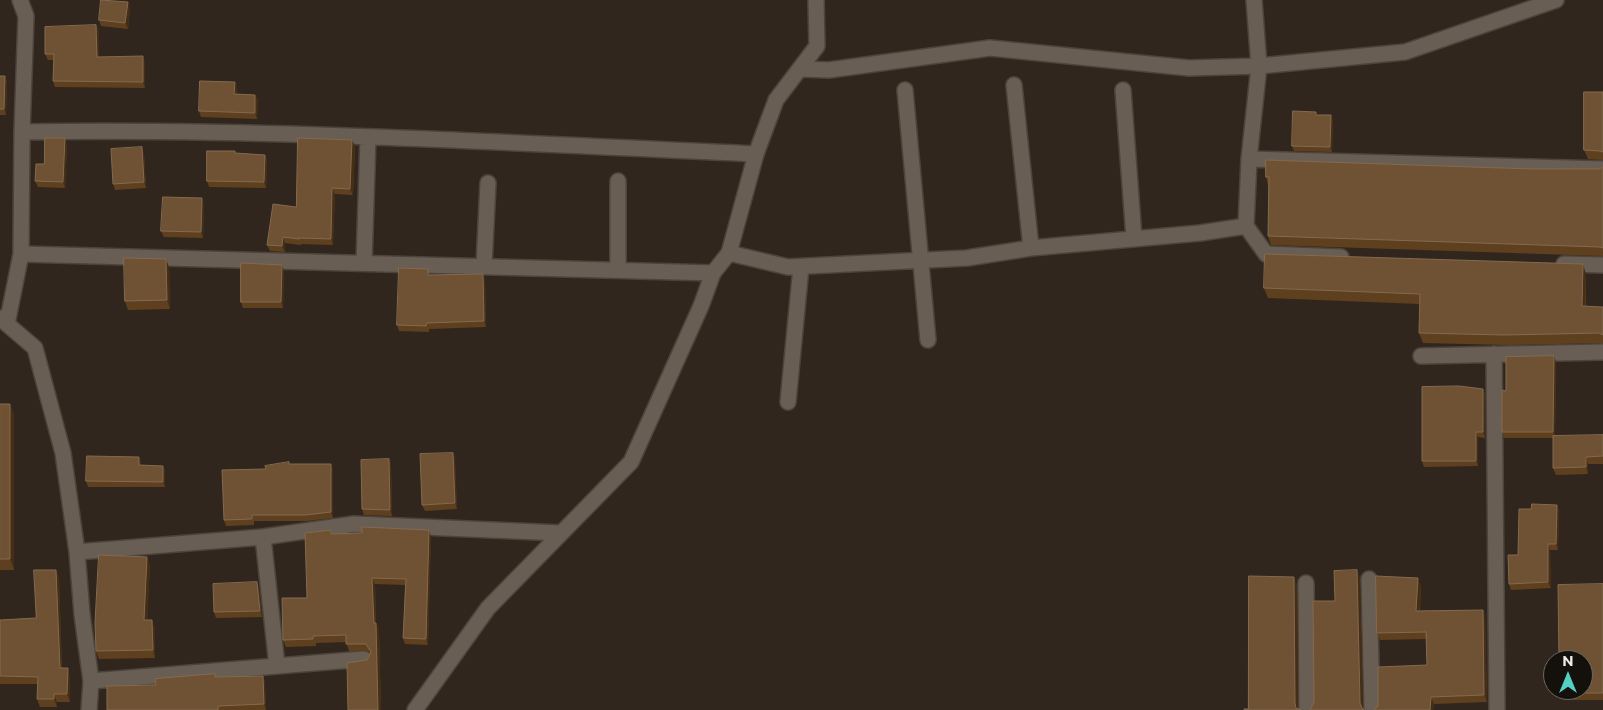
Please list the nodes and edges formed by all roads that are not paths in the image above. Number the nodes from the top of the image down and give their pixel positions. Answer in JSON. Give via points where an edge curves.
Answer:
{"nodes":[{"id":1,"x":20,"y":0,"type":"edge"},
{"id":2,"x":816,"y":0,"type":"edge"},
{"id":3,"x":1254,"y":0,"type":"edge"},
{"id":4,"x":1556,"y":0,"type":"edge"},
{"id":5,"x":1259,"y":66,"type":"junction"},
{"id":6,"x":800,"y":69,"type":"junction"},
{"id":7,"x":1014,"y":85,"type":"dead end"},
{"id":8,"x":905,"y":90,"type":"dead end"},
{"id":9,"x":1123,"y":90,"type":"dead end"},
{"id":10,"x":22,"y":132,"type":"junction"},
{"id":11,"x":368,"y":137,"type":"junction"},
{"id":12,"x":756,"y":154,"type":"junction"},
{"id":13,"x":1249,"y":159,"type":"junction"},
{"id":14,"x":1603,"y":169,"type":"edge"},
{"id":15,"x":618,"y":181,"type":"dead end"},
{"id":16,"x":488,"y":183,"type":"dead end"},
{"id":17,"x":1246,"y":226,"type":"junction"},
{"id":18,"x":1134,"y":238,"type":"junction"},
{"id":19,"x":1031,"y":248,"type":"junction"},
{"id":20,"x":729,"y":253,"type":"junction"},
{"id":21,"x":21,"y":254,"type":"junction"},
{"id":22,"x":1353,"y":257,"type":"edge"},
{"id":23,"x":921,"y":260,"type":"junction"},
{"id":24,"x":364,"y":263,"type":"junction"},
{"id":25,"x":1545,"y":264,"type":"edge"},
{"id":26,"x":1603,"y":265,"type":"edge"},
{"id":27,"x":484,"y":266,"type":"junction"},
{"id":28,"x":800,"y":267,"type":"junction"},
{"id":29,"x":618,"y":270,"type":"junction"},
{"id":30,"x":713,"y":273,"type":"junction"},
{"id":31,"x":3,"y":321,"type":"edge"},
{"id":32,"x":928,"y":340,"type":"dead end"},
{"id":33,"x":1603,"y":352,"type":"edge"},
{"id":34,"x":1494,"y":354,"type":"junction"},
{"id":35,"x":1422,"y":356,"type":"dead end"},
{"id":36,"x":788,"y":402,"type":"dead end"},
{"id":37,"x":561,"y":533,"type":"junction"},
{"id":38,"x":263,"y":537,"type":"junction"},
{"id":39,"x":77,"y":552,"type":"junction"},
{"id":40,"x":1369,"y":579,"type":"dead end"},
{"id":41,"x":1306,"y":583,"type":"dead end"},
{"id":42,"x":364,"y":659,"type":"edge"},
{"id":43,"x":277,"y":666,"type":"junction"},
{"id":44,"x":91,"y":681,"type":"junction"},
{"id":45,"x":89,"y":710,"type":"edge"},
{"id":46,"x":415,"y":710,"type":"edge"},
{"id":47,"x":1307,"y":710,"type":"edge"},
{"id":48,"x":1372,"y":710,"type":"edge"},
{"id":49,"x":1497,"y":710,"type":"edge"}],
"edges":[{"from":1,"to":10,"type":"street","via":[[26,16]]},
{"from":2,"to":6,"type":"street","via":[[817,46]]},
{"from":3,"to":5,"type":"street"},
{"from":4,"to":5,"type":"street","via":[[1405,52]]},
{"from":5,"to":6,"type":"street","via":[[1189,68],[990,48],[829,70]]},
{"from":5,"to":13,"type":"street"},
{"from":6,"to":12,"type":"street","via":[[776,100]]},
{"from":7,"to":19,"type":"street"},
{"from":8,"to":23,"type":"street"},
{"from":9,"to":18,"type":"street"},
{"from":10,"to":11,"type":"street"},
{"from":10,"to":21,"type":"street"},
{"from":11,"to":12,"type":"street"},
{"from":11,"to":24,"type":"street"},
{"from":12,"to":20,"type":"street"},
{"from":13,"to":14,"type":"street"},
{"from":13,"to":17,"type":"street"},
{"from":15,"to":29,"type":"street"},
{"from":16,"to":27,"type":"street"},
{"from":17,"to":18,"type":"street"},
{"from":17,"to":22,"type":"street","via":[[1266,254]]},
{"from":18,"to":19,"type":"street"},
{"from":19,"to":23,"type":"street","via":[[967,258]]},
{"from":20,"to":28,"type":"street"},
{"from":20,"to":30,"type":"street"},
{"from":21,"to":24,"type":"street"},
{"from":21,"to":31,"type":"street"},
{"from":23,"to":28,"type":"street"},
{"from":23,"to":32,"type":"street"},
{"from":24,"to":27,"type":"street"},
{"from":25,"to":26,"type":"street"},
{"from":27,"to":29,"type":"street"},
{"from":28,"to":36,"type":"street"},
{"from":29,"to":30,"type":"street"},
{"from":30,"to":37,"type":"street","via":[[631,462]]},
{"from":31,"to":39,"type":"street","via":[[36,348],[63,454]]},
{"from":33,"to":34,"type":"street"},
{"from":34,"to":35,"type":"street"},
{"from":34,"to":49,"type":"street"},
{"from":37,"to":38,"type":"street","via":[[354,524]]},
{"from":37,"to":46,"type":"street","via":[[488,608]]},
{"from":38,"to":39,"type":"street"},
{"from":38,"to":43,"type":"street"},
{"from":39,"to":44,"type":"street"},
{"from":40,"to":48,"type":"street"},
{"from":41,"to":47,"type":"street"},
{"from":42,"to":43,"type":"street"},
{"from":43,"to":44,"type":"street"},
{"from":44,"to":45,"type":"street"}]}
